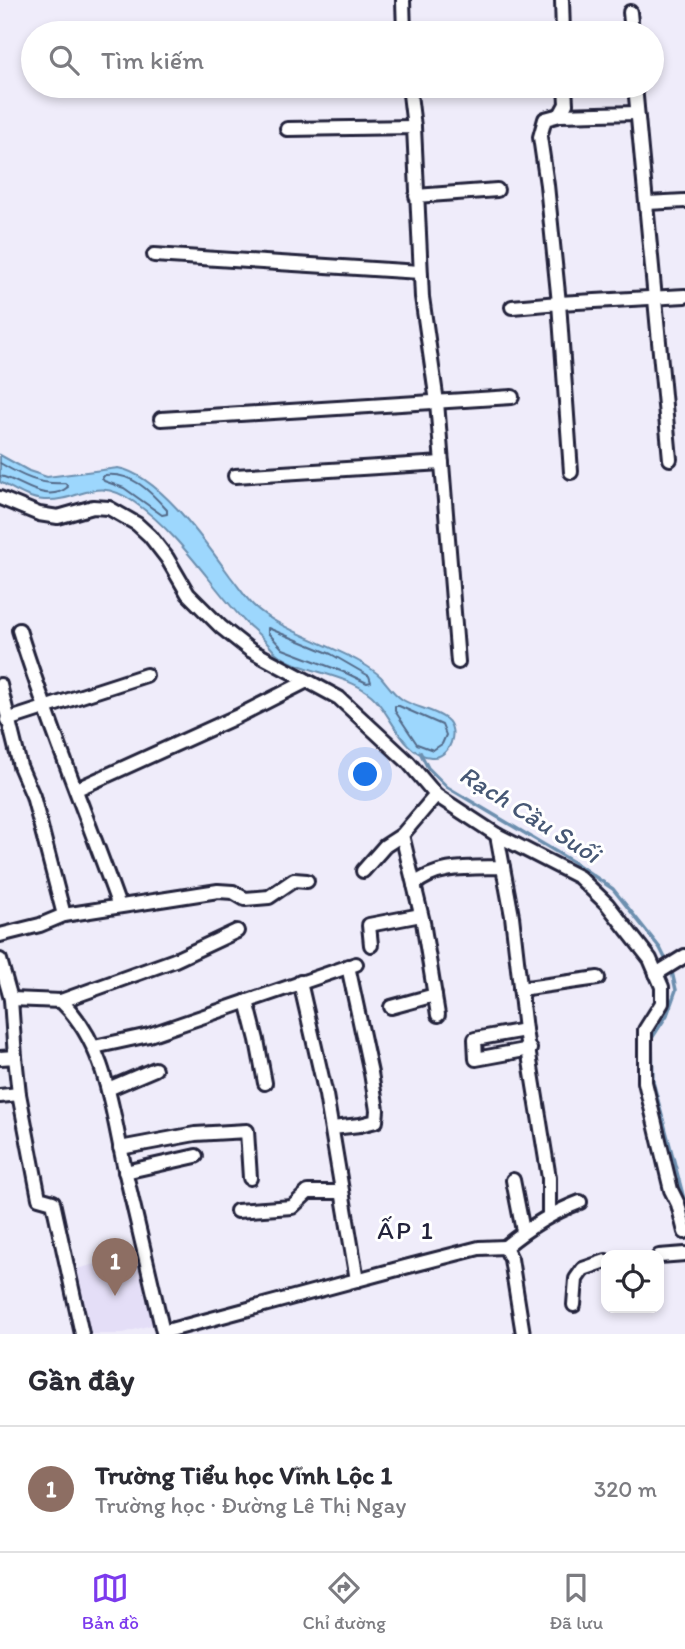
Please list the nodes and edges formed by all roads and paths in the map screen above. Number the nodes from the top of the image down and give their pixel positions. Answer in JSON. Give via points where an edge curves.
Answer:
{"nodes":[{"id":1,"x":403,"y":0,"type":"edge"},
{"id":2,"x":562,"y":0,"type":"edge"},
{"id":3,"x":630,"y":12,"type":"dead end"},
{"id":4,"x":404,"y":21,"type":"edge"},
{"id":5,"x":563,"y":21,"type":"edge"},
{"id":6,"x":631,"y":21,"type":"edge"},
{"id":7,"x":410,"y":98,"type":"edge"},
{"id":8,"x":566,"y":98,"type":"edge"},
{"id":9,"x":635,"y":98,"type":"edge"},
{"id":10,"x":636,"y":113,"type":"junction"},
{"id":11,"x":560,"y":115,"type":"junction"},
{"id":12,"x":414,"y":127,"type":"junction"},
{"id":13,"x":287,"y":129,"type":"dead end"},
{"id":14,"x":497,"y":190,"type":"dead end"},
{"id":15,"x":416,"y":196,"type":"junction"},
{"id":16,"x":685,"y":201,"type":"edge"},
{"id":17,"x":647,"y":203,"type":"junction"},
{"id":18,"x":154,"y":256,"type":"dead end"},
{"id":19,"x":420,"y":272,"type":"junction"},
{"id":20,"x":685,"y":296,"type":"edge"},
{"id":21,"x":655,"y":298,"type":"junction"},
{"id":22,"x":559,"y":303,"type":"junction"},
{"id":23,"x":512,"y":307,"type":"dead end"},
{"id":24,"x":512,"y":397,"type":"dead end"},
{"id":25,"x":437,"y":402,"type":"junction"},
{"id":26,"x":161,"y":419,"type":"dead end"},
{"id":27,"x":670,"y":459,"type":"dead end"},
{"id":28,"x":442,"y":463,"type":"junction"},
{"id":29,"x":571,"y":472,"type":"dead end"},
{"id":30,"x":235,"y":476,"type":"dead end"},
{"id":31,"x":0,"y":498,"type":"edge"},
{"id":32,"x":19,"y":630,"type":"dead end"},
{"id":33,"x":458,"y":662,"type":"dead end"},
{"id":34,"x":146,"y":674,"type":"dead end"},
{"id":35,"x":307,"y":681,"type":"junction"},
{"id":36,"x":0,"y":685,"type":"edge"},
{"id":37,"x":43,"y":709,"type":"junction"},
{"id":38,"x":7,"y":720,"type":"junction"},
{"id":39,"x":77,"y":789,"type":"junction"},
{"id":40,"x":436,"y":796,"type":"junction"},
{"id":41,"x":402,"y":835,"type":"junction"},
{"id":42,"x":497,"y":835,"type":"junction"},
{"id":43,"x":503,"y":867,"type":"junction"},
{"id":44,"x":363,"y":871,"type":"dead end"},
{"id":45,"x":307,"y":881,"type":"dead end"},
{"id":46,"x":414,"y":885,"type":"junction"},
{"id":47,"x":119,"y":906,"type":"junction"},
{"id":48,"x":64,"y":915,"type":"junction"},
{"id":49,"x":421,"y":915,"type":"junction"},
{"id":50,"x":237,"y":931,"type":"dead end"},
{"id":51,"x":0,"y":935,"type":"edge"},
{"id":52,"x":371,"y":945,"type":"dead end"},
{"id":53,"x":0,"y":960,"type":"edge"},
{"id":54,"x":670,"y":964,"type":"edge"},
{"id":55,"x":598,"y":978,"type":"dead end"},
{"id":56,"x":300,"y":982,"type":"junction"},
{"id":57,"x":520,"y":989,"type":"junction"},
{"id":58,"x":435,"y":995,"type":"junction"},
{"id":59,"x":11,"y":999,"type":"junction"},
{"id":60,"x":61,"y":1001,"type":"junction"},
{"id":61,"x":247,"y":1001,"type":"junction"},
{"id":62,"x":391,"y":1007,"type":"dead end"},
{"id":63,"x":438,"y":1015,"type":"dead end"},
{"id":64,"x":525,"y":1030,"type":"junction"},
{"id":65,"x":94,"y":1047,"type":"junction"},
{"id":66,"x":530,"y":1049,"type":"junction"},
{"id":67,"x":15,"y":1056,"type":"junction"},
{"id":68,"x":0,"y":1058,"type":"edge"},
{"id":69,"x":155,"y":1069,"type":"dead end"},
{"id":70,"x":265,"y":1083,"type":"dead end"},
{"id":71,"x":108,"y":1089,"type":"junction"},
{"id":72,"x":19,"y":1094,"type":"junction"},
{"id":73,"x":0,"y":1096,"type":"edge"},
{"id":74,"x":332,"y":1128,"type":"junction"},
{"id":75,"x":120,"y":1148,"type":"junction"},
{"id":76,"x":195,"y":1156,"type":"dead end"},
{"id":77,"x":125,"y":1172,"type":"junction"},
{"id":78,"x":250,"y":1178,"type":"dead end"},
{"id":79,"x":513,"y":1180,"type":"dead end"},
{"id":80,"x":342,"y":1192,"type":"junction"},
{"id":81,"x":580,"y":1202,"type":"dead end"},
{"id":82,"x":237,"y":1211,"type":"dead end"},
{"id":83,"x":549,"y":1214,"type":"junction"},
{"id":84,"x":523,"y":1231,"type":"junction"},
{"id":85,"x":685,"y":1232,"type":"edge"},
{"id":86,"x":505,"y":1247,"type":"junction"},
{"id":87,"x":685,"y":1254,"type":"edge"},
{"id":88,"x":664,"y":1256,"type":"edge"},
{"id":89,"x":601,"y":1263,"type":"edge"},
{"id":90,"x":357,"y":1280,"type":"junction"},
{"id":91,"x":574,"y":1305,"type":"dead end"},
{"id":92,"x":160,"y":1333,"type":"edge"},
{"id":93,"x":82,"y":1334,"type":"edge"},
{"id":94,"x":523,"y":1334,"type":"edge"}],
"edges":[{"from":1,"to":4,"type":"street"},
{"from":2,"to":5,"type":"street"},
{"from":3,"to":6,"type":"street"},
{"from":7,"to":12,"type":"street"},
{"from":8,"to":11,"type":"street"},
{"from":9,"to":10,"type":"street"},
{"from":10,"to":11,"type":"street"},
{"from":10,"to":17,"type":"street"},
{"from":11,"to":22,"type":"street","via":[[545,119],[540,137]]},
{"from":12,"to":13,"type":"street"},
{"from":12,"to":15,"type":"street"},
{"from":14,"to":15,"type":"street"},
{"from":15,"to":19,"type":"street"},
{"from":16,"to":17,"type":"street"},
{"from":17,"to":21,"type":"street"},
{"from":18,"to":19,"type":"street"},
{"from":19,"to":25,"type":"street"},
{"from":20,"to":21,"type":"street"},
{"from":21,"to":22,"type":"street"},
{"from":21,"to":27,"type":"street"},
{"from":22,"to":23,"type":"street"},
{"from":22,"to":29,"type":"street"},
{"from":24,"to":25,"type":"street"},
{"from":25,"to":26,"type":"street"},
{"from":25,"to":28,"type":"street"},
{"from":28,"to":30,"type":"street"},
{"from":28,"to":33,"type":"street"},
{"from":31,"to":35,"type":"street","via":[[58,517],[93,507],[122,514],[150,536],[188,594],[221,627]]},
{"from":32,"to":37,"type":"street"},
{"from":34,"to":37,"type":"street"},
{"from":35,"to":39,"type":"street"},
{"from":35,"to":40,"type":"street","via":[[340,698],[408,762]]},
{"from":36,"to":38,"type":"street"},
{"from":37,"to":38,"type":"street"},
{"from":37,"to":39,"type":"street"},
{"from":38,"to":48,"type":"street","via":[[33,796]]},
{"from":39,"to":47,"type":"street"},
{"from":40,"to":41,"type":"street"},
{"from":40,"to":42,"type":"street"},
{"from":41,"to":44,"type":"street"},
{"from":41,"to":46,"type":"street"},
{"from":42,"to":43,"type":"street"},
{"from":42,"to":54,"type":"street","via":[[579,877],[650,959]]},
{"from":43,"to":46,"type":"street","via":[[429,874]]},
{"from":43,"to":57,"type":"street"},
{"from":45,"to":47,"type":"street","via":[[295,880],[269,897],[245,899],[218,891]]},
{"from":46,"to":49,"type":"street"},
{"from":47,"to":48,"type":"street"},
{"from":48,"to":51,"type":"street"},
{"from":49,"to":52,"type":"street","via":[[369,925]]},
{"from":49,"to":58,"type":"street"},
{"from":50,"to":60,"type":"street","via":[[175,960]]},
{"from":53,"to":59,"type":"street"},
{"from":54,"to":85,"type":"street","via":[[662,1003],[645,1030],[645,1082]]},
{"from":55,"to":57,"type":"street"},
{"from":56,"to":61,"type":"street"},
{"from":56,"to":74,"type":"street"},
{"from":56,"to":74,"type":"street","via":[[352,965],[376,1121]]},
{"from":57,"to":64,"type":"street"},
{"from":58,"to":62,"type":"street"},
{"from":58,"to":63,"type":"street"},
{"from":59,"to":60,"type":"street"},
{"from":59,"to":67,"type":"street"},
{"from":60,"to":65,"type":"street","via":[[74,1013]]},
{"from":61,"to":65,"type":"street","via":[[149,1035]]},
{"from":61,"to":70,"type":"street"},
{"from":64,"to":66,"type":"street"},
{"from":64,"to":66,"type":"street","via":[[475,1039],[476,1059]]},
{"from":65,"to":71,"type":"street"},
{"from":66,"to":83,"type":"street","via":[[549,1178]]},
{"from":67,"to":68,"type":"street"},
{"from":67,"to":72,"type":"street"},
{"from":69,"to":71,"type":"street"},
{"from":71,"to":75,"type":"street"},
{"from":72,"to":73,"type":"street"},
{"from":72,"to":93,"type":"street","via":[[40,1198],[53,1202]]},
{"from":74,"to":80,"type":"street"},
{"from":75,"to":77,"type":"street"},
{"from":75,"to":78,"type":"street","via":[[195,1134],[247,1131]]},
{"from":76,"to":77,"type":"street"},
{"from":77,"to":92,"type":"street"},
{"from":79,"to":84,"type":"street"},
{"from":80,"to":82,"type":"street","via":[[308,1192],[292,1207]]},
{"from":80,"to":90,"type":"street"},
{"from":81,"to":83,"type":"street"},
{"from":83,"to":84,"type":"street"},
{"from":84,"to":86,"type":"street"},
{"from":86,"to":90,"type":"street","via":[[480,1248]]},
{"from":86,"to":94,"type":"street"},
{"from":87,"to":88,"type":"street"},
{"from":89,"to":91,"type":"street","via":[[583,1269],[576,1279]]},
{"from":90,"to":92,"type":"street"}]}
